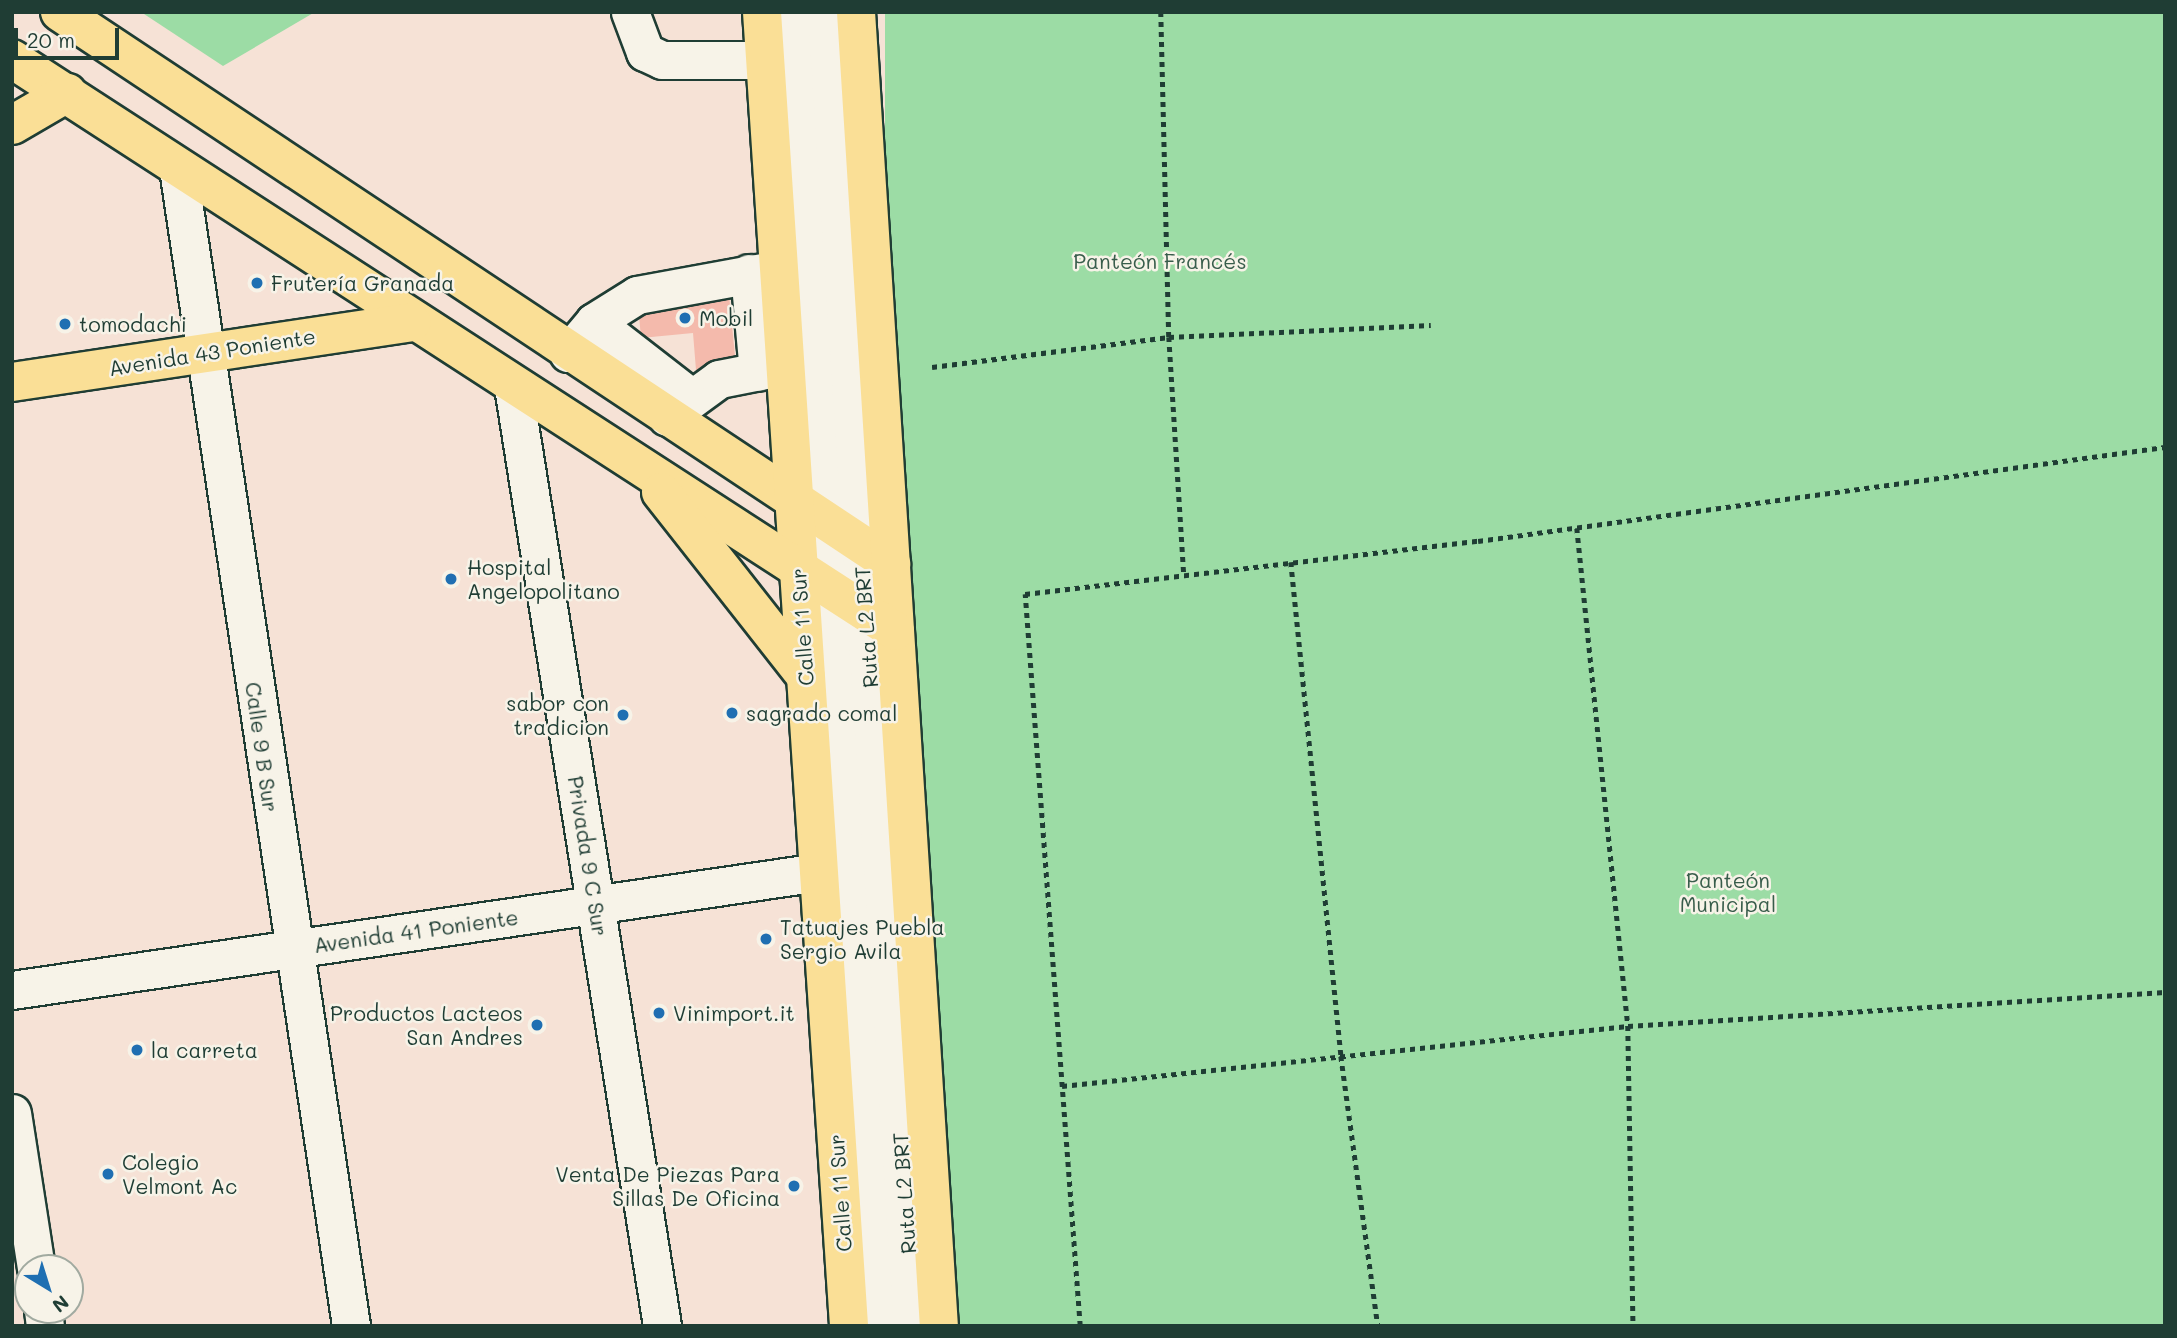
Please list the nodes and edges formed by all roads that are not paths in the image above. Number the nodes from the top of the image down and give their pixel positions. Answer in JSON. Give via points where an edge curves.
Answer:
{"nodes":[{"id":1,"x":37,"y":12,"type":"edge"},
{"id":2,"x":60,"y":12,"type":"edge"},
{"id":3,"x":630,"y":12,"type":"edge"},
{"id":4,"x":762,"y":12,"type":"edge"},
{"id":5,"x":794,"y":12,"type":"edge"},
{"id":6,"x":826,"y":12,"type":"edge"},
{"id":7,"x":856,"y":12,"type":"edge"},
{"id":8,"x":12,"y":45,"type":"edge"},
{"id":9,"x":12,"y":58,"type":"edge"},
{"id":10,"x":765,"y":60,"type":"junction"},
{"id":11,"x":66,"y":93,"type":"junction"},
{"id":12,"x":12,"y":125,"type":"edge"},
{"id":13,"x":178,"y":168,"type":"junction"},
{"id":14,"x":764,"y":271,"type":"junction"},
{"id":15,"x":412,"y":322,"type":"junction"},
{"id":16,"x":594,"y":322,"type":"junction"},
{"id":17,"x":206,"y":353,"type":"junction"},
{"id":18,"x":568,"y":353,"type":"junction"},
{"id":19,"x":772,"y":369,"type":"junction"},
{"id":20,"x":12,"y":382,"type":"edge"},
{"id":21,"x":513,"y":386,"type":"junction"},
{"id":22,"x":678,"y":407,"type":"junction"},
{"id":23,"x":640,"y":466,"type":"junction"},
{"id":24,"x":838,"y":562,"type":"junction"},
{"id":25,"x":806,"y":676,"type":"junction"},
{"id":26,"x":819,"y":872,"type":"junction"},
{"id":27,"x":595,"y":905,"type":"junction"},
{"id":28,"x":291,"y":949,"type":"junction"},
{"id":29,"x":12,"y":990,"type":"edge"},
{"id":30,"x":12,"y":1113,"type":"edge"},
{"id":31,"x":34,"y":1254,"type":"edge"},
{"id":32,"x":351,"y":1326,"type":"edge"},
{"id":33,"x":662,"y":1326,"type":"edge"},
{"id":34,"x":849,"y":1326,"type":"edge"},
{"id":35,"x":879,"y":1326,"type":"edge"},
{"id":36,"x":912,"y":1326,"type":"edge"},
{"id":37,"x":939,"y":1326,"type":"edge"}],
"edges":[{"from":1,"to":24,"type":"street"},
{"from":2,"to":18,"type":"main road"},
{"from":3,"to":10,"type":"street","via":[[645,52],[662,60]]},
{"from":4,"to":10,"type":"main road","name":"Calle 11 Sur"},
{"from":5,"to":24,"type":"street","name":"Ruta L2 BRT"},
{"from":6,"to":24,"type":"street","name":"Ruta L2 BRT"},
{"from":7,"to":24,"type":"main road","name":"Calle 11 Sur"},
{"from":8,"to":24,"type":"street"},
{"from":9,"to":11,"type":"main road"},
{"from":10,"to":14,"type":"main road","name":"Calle 11 Sur"},
{"from":11,"to":12,"type":"main road"},
{"from":11,"to":13,"type":"main road"},
{"from":13,"to":15,"type":"main road"},
{"from":13,"to":17,"type":"street","name":"Calle 9 B Sur"},
{"from":14,"to":16,"type":"street","via":[[637,295]]},
{"from":14,"to":19,"type":"main road","name":"Calle 11 Sur"},
{"from":15,"to":17,"type":"main road","name":"Avenida 43 Poniente"},
{"from":15,"to":21,"type":"main road"},
{"from":16,"to":18,"type":"street"},
{"from":16,"to":22,"type":"street"},
{"from":17,"to":20,"type":"main road","name":"Avenida 43 Poniente"},
{"from":17,"to":28,"type":"street","name":"Calle 9 B Sur"},
{"from":18,"to":22,"type":"main road"},
{"from":19,"to":22,"type":"street","via":[[719,379]]},
{"from":19,"to":24,"type":"main road","name":"Calle 11 Sur"},
{"from":21,"to":23,"type":"main road"},
{"from":21,"to":27,"type":"street","name":"Privada 9 C Sur"},
{"from":22,"to":24,"type":"main road"},
{"from":23,"to":24,"type":"main road"},
{"from":23,"to":25,"type":"main road"},
{"from":24,"to":25,"type":"main road","name":"Calle 11 Sur"},
{"from":24,"to":35,"type":"street","name":"Ruta L2 BRT"},
{"from":24,"to":36,"type":"street","name":"Ruta L2 BRT"},
{"from":24,"to":37,"type":"main road","name":"Calle 11 Sur"},
{"from":25,"to":26,"type":"main road","name":"Calle 11 Sur"},
{"from":26,"to":27,"type":"street","name":"Avenida 41 Poniente"},
{"from":26,"to":34,"type":"main road","name":"Calle 11 Sur"},
{"from":27,"to":28,"type":"street","name":"Avenida 41 Poniente"},
{"from":27,"to":33,"type":"street","name":"Privada 9 C Sur"},
{"from":28,"to":29,"type":"street","name":"Avenida 41 Poniente"},
{"from":28,"to":32,"type":"street","name":"Calle 9 B Sur"},
{"from":30,"to":31,"type":"street"}]}
